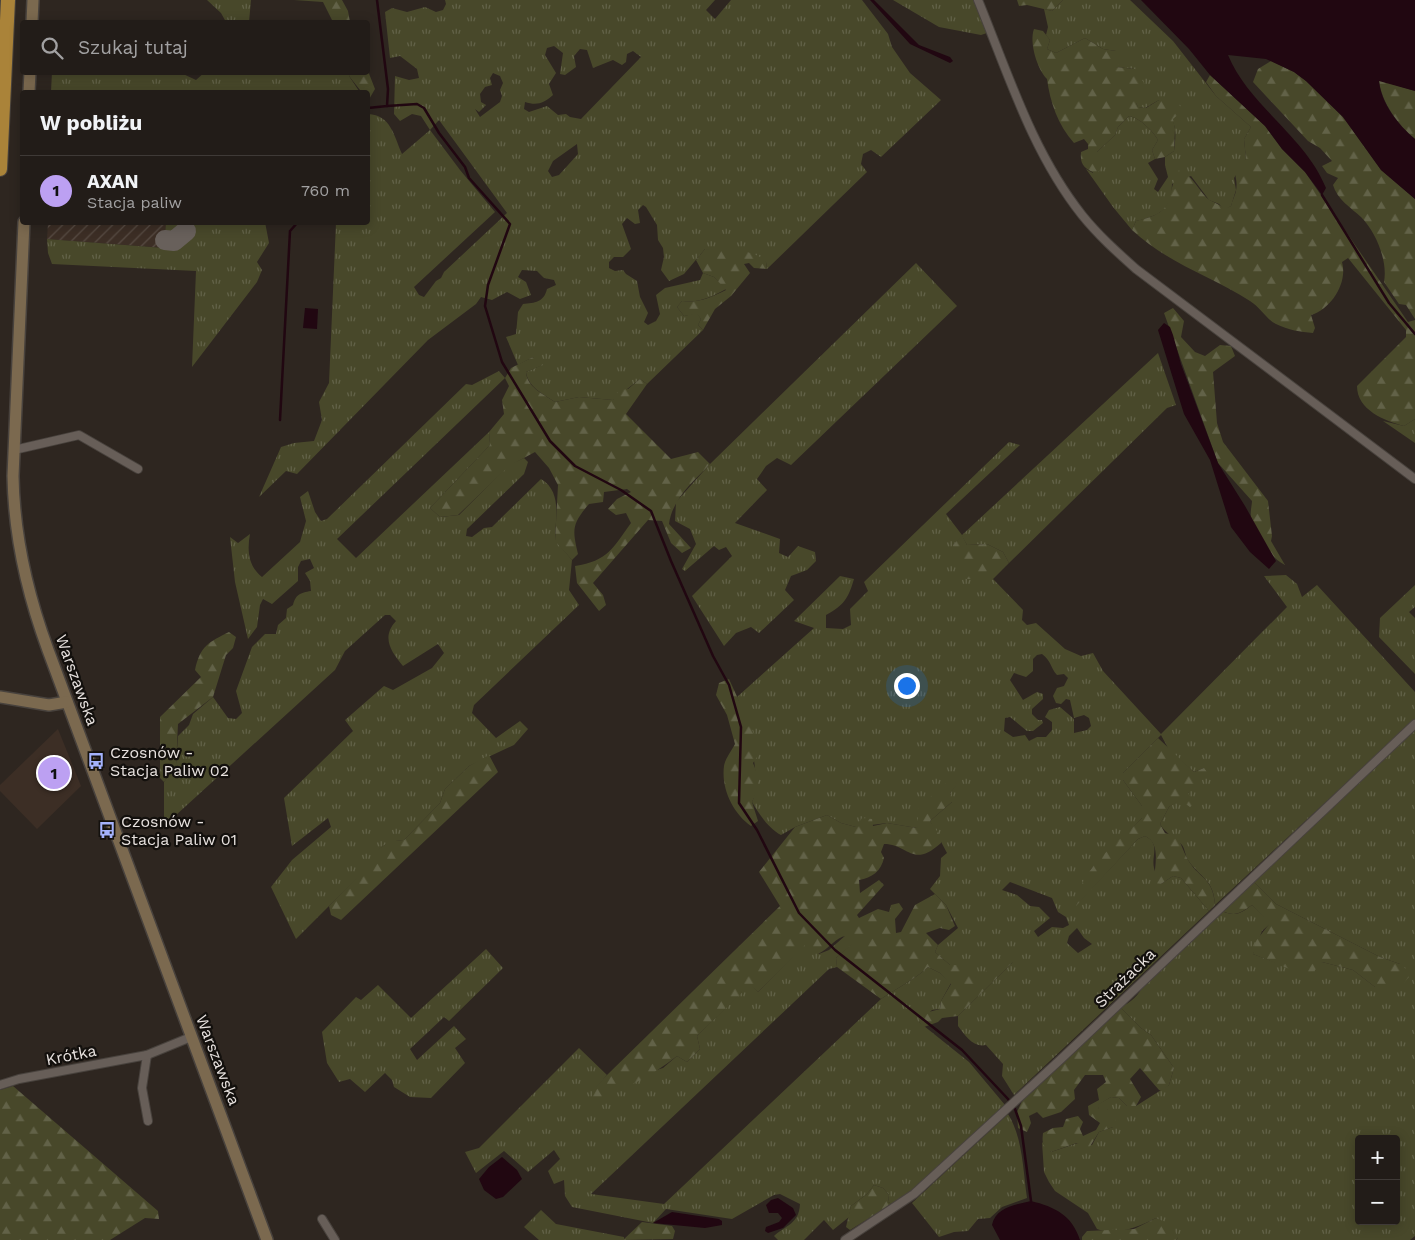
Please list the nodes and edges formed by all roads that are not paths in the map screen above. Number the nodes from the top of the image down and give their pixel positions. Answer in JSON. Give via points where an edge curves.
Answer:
{"nodes":[{"id":1,"x":8,"y":0,"type":"edge"},
{"id":2,"x":33,"y":0,"type":"edge"},
{"id":3,"x":978,"y":0,"type":"edge"},
{"id":4,"x":32,"y":20,"type":"edge"},
{"id":5,"x":30,"y":75,"type":"edge"},
{"id":6,"x":29,"y":90,"type":"edge"},
{"id":7,"x":0,"y":169,"type":"edge"},
{"id":8,"x":24,"y":225,"type":"edge"},
{"id":9,"x":14,"y":450,"type":"junction"},
{"id":10,"x":138,"y":469,"type":"dead end"},
{"id":11,"x":1415,"y":479,"type":"edge"},
{"id":12,"x":0,"y":697,"type":"edge"},
{"id":13,"x":67,"y":702,"type":"junction"},
{"id":14,"x":1415,"y":724,"type":"edge"},
{"id":15,"x":191,"y":1037,"type":"junction"},
{"id":16,"x":147,"y":1055,"type":"junction"},
{"id":17,"x":0,"y":1085,"type":"edge"},
{"id":18,"x":148,"y":1121,"type":"dead end"},
{"id":19,"x":322,"y":1219,"type":"dead end"},
{"id":20,"x":267,"y":1240,"type":"edge"},
{"id":21,"x":335,"y":1240,"type":"edge"},
{"id":22,"x":845,"y":1240,"type":"edge"}],
"edges":[{"from":1,"to":7,"type":"highway"},
{"from":2,"to":4,"type":"street"},
{"from":3,"to":11,"type":"street","via":[[1045,160],[1096,232],[1143,274]]},
{"from":5,"to":6,"type":"street"},
{"from":8,"to":9,"type":"street","name":"Warszawska"},
{"from":9,"to":10,"type":"street","via":[[79,435]]},
{"from":9,"to":13,"type":"street","name":"Warszawska","via":[[15,512],[24,571],[38,623]]},
{"from":12,"to":13,"type":"street","via":[[49,705]]},
{"from":13,"to":15,"type":"street","name":"Warszawska"},
{"from":14,"to":22,"type":"street","name":"Strażacka","via":[[914,1194]]},
{"from":15,"to":16,"type":"street","name":"Krótka"},
{"from":15,"to":20,"type":"street","name":"Warszawska"},
{"from":16,"to":17,"type":"street","name":"Krótka"},
{"from":16,"to":18,"type":"street","via":[[142,1088]]},
{"from":19,"to":21,"type":"street"}]}
